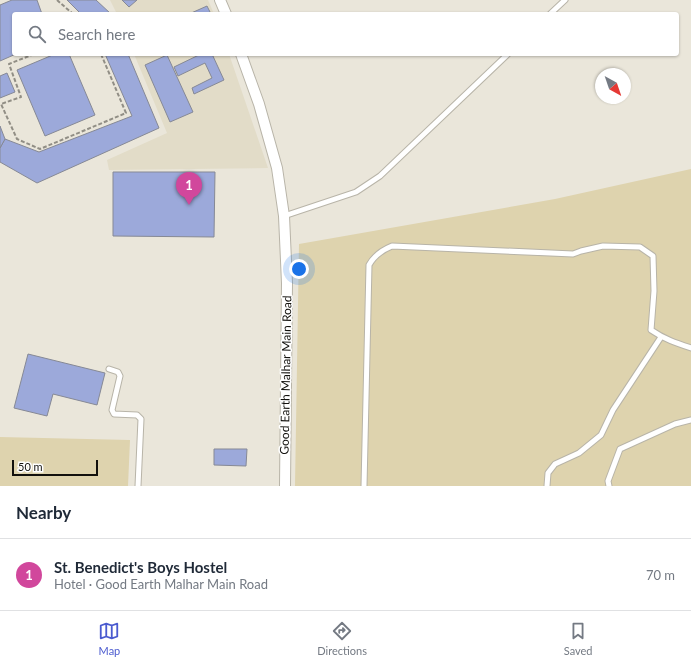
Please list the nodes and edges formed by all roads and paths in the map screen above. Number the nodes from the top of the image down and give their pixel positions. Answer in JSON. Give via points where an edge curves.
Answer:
{"nodes":[{"id":1,"x":57,"y":0,"type":"edge"},
{"id":2,"x":220,"y":0,"type":"edge"},
{"id":3,"x":565,"y":0,"type":"edge"},
{"id":4,"x":71,"y":12,"type":"edge"},
{"id":5,"x":225,"y":12,"type":"edge"},
{"id":6,"x":552,"y":12,"type":"edge"},
{"id":7,"x":29,"y":56,"type":"edge"},
{"id":8,"x":102,"y":56,"type":"edge"},
{"id":9,"x":242,"y":56,"type":"edge"},
{"id":10,"x":506,"y":56,"type":"edge"},
{"id":11,"x":284,"y":216,"type":"junction"},
{"id":12,"x":661,"y":337,"type":"junction"},
{"id":13,"x":691,"y":348,"type":"edge"},
{"id":14,"x":109,"y":369,"type":"dead end"},
{"id":15,"x":691,"y":420,"type":"edge"},
{"id":16,"x":138,"y":486,"type":"edge"},
{"id":17,"x":285,"y":486,"type":"edge"},
{"id":18,"x":364,"y":486,"type":"edge"},
{"id":19,"x":548,"y":486,"type":"edge"},
{"id":20,"x":609,"y":486,"type":"edge"}],
"edges":[{"from":1,"to":4,"type":"path"},
{"from":2,"to":5,"type":"street"},
{"from":3,"to":6,"type":"lane"},
{"from":7,"to":8,"type":"path","via":[[9,64],[21,97],[1,104],[17,139],[40,149],[126,113]]},
{"from":9,"to":11,"type":"street","name":"Good Earth Malhar Main Road","via":[[259,104],[277,168]]},
{"from":10,"to":11,"type":"lane","via":[[372,182],[356,192]]},
{"from":11,"to":17,"type":"street","name":"Good Earth Malhar Main Road","via":[[287,283]]},
{"from":12,"to":13,"type":"lane"},
{"from":12,"to":18,"type":"lane","via":[[651,330],[653,256],[640,247],[603,246],[573,254],[392,246],[385,248],[369,265]]},
{"from":12,"to":19,"type":"lane","via":[[613,410],[601,435],[580,453],[555,464],[548,473]]},
{"from":14,"to":16,"type":"lane","via":[[118,372],[120,376],[112,410],[114,414],[137,415],[141,419]]},
{"from":15,"to":20,"type":"lane","via":[[675,424],[620,449],[608,481]]}]}
